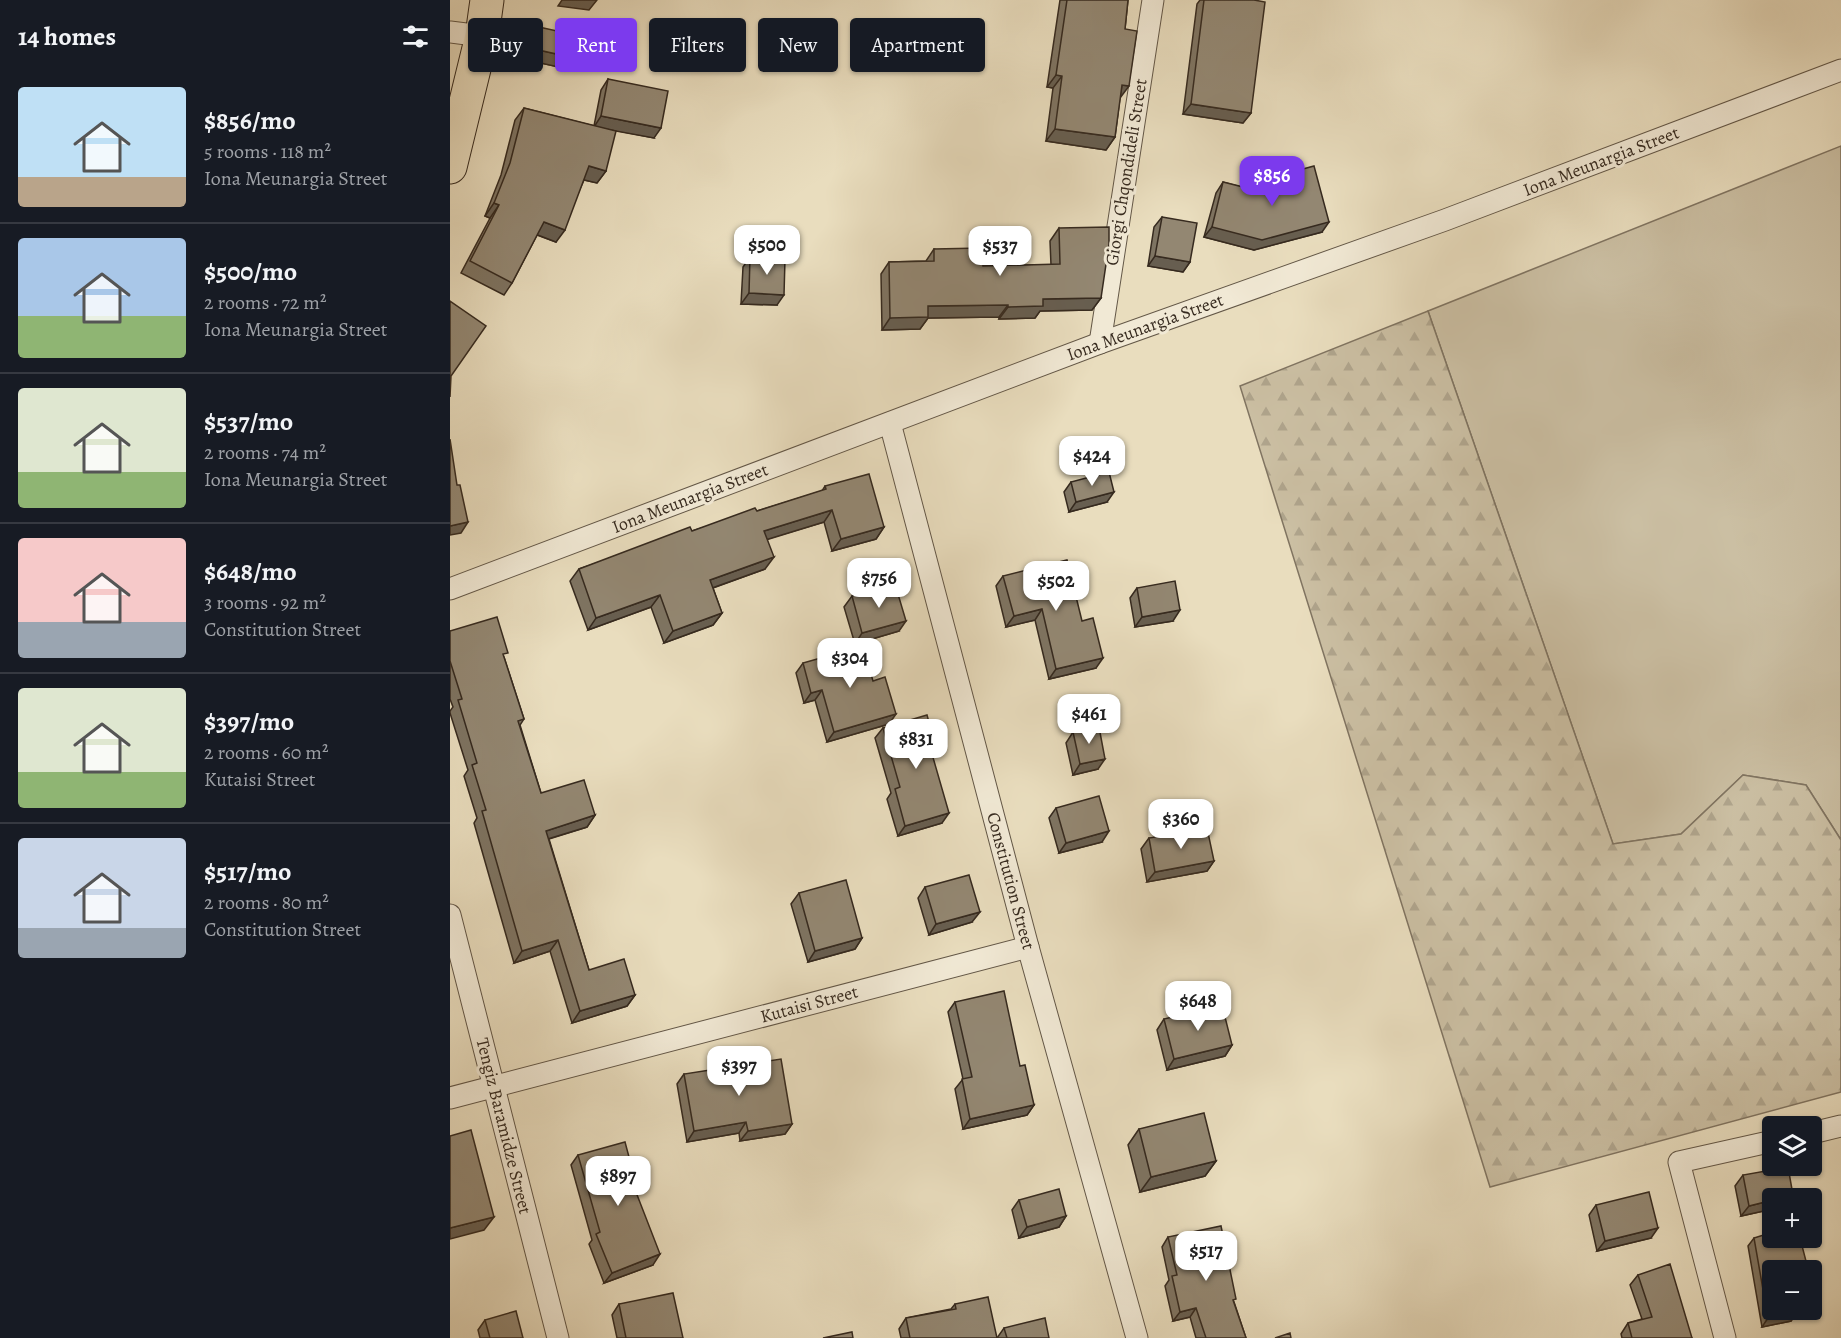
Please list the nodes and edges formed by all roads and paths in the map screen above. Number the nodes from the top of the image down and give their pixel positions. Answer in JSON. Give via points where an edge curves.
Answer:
{"nodes":[{"id":1,"x":487,"y":0,"type":"edge"},
{"id":2,"x":1153,"y":0,"type":"edge"},
{"id":3,"x":484,"y":18,"type":"edge"},
{"id":4,"x":450,"y":32,"type":"edge"},
{"id":5,"x":468,"y":34,"type":"edge"},
{"id":6,"x":1841,"y":70,"type":"edge"},
{"id":7,"x":473,"y":72,"type":"edge"},
{"id":8,"x":450,"y":167,"type":"edge"},
{"id":9,"x":1100,"y":343,"type":"junction"},
{"id":10,"x":890,"y":423,"type":"junction"},
{"id":11,"x":450,"y":589,"type":"edge"},
{"id":12,"x":450,"y":915,"type":"edge"},
{"id":13,"x":1028,"y":947,"type":"junction"},
{"id":14,"x":495,"y":1087,"type":"junction"},
{"id":15,"x":450,"y":1098,"type":"edge"},
{"id":16,"x":1841,"y":1126,"type":"edge"},
{"id":17,"x":1822,"y":1131,"type":"edge"},
{"id":18,"x":1762,"y":1143,"type":"edge"},
{"id":19,"x":558,"y":1338,"type":"edge"},
{"id":20,"x":1137,"y":1338,"type":"edge"},
{"id":21,"x":1725,"y":1338,"type":"edge"}],
"edges":[{"from":1,"to":3,"type":"highway"},
{"from":2,"to":9,"type":"street","name":"Giorgi Chqondideli Street"},
{"from":4,"to":5,"type":"street"},
{"from":6,"to":9,"type":"street","name":"Iona Meunargia Street","via":[[1445,220]]},
{"from":7,"to":8,"type":"highway"},
{"from":9,"to":10,"type":"street","name":"Iona Meunargia Street"},
{"from":10,"to":11,"type":"street","name":"Iona Meunargia Street"},
{"from":10,"to":13,"type":"street","name":"Constitution Street"},
{"from":12,"to":14,"type":"street","name":"Tengiz Baramidze Street"},
{"from":13,"to":14,"type":"street","name":"Kutaisi Street"},
{"from":13,"to":20,"type":"street","name":"Constitution Street"},
{"from":14,"to":15,"type":"street","name":"Kutaisi Street"},
{"from":14,"to":19,"type":"street","name":"Tengiz Baramidze Street"},
{"from":16,"to":17,"type":"street"},
{"from":18,"to":21,"type":"street","via":[[1679,1162]]}]}
